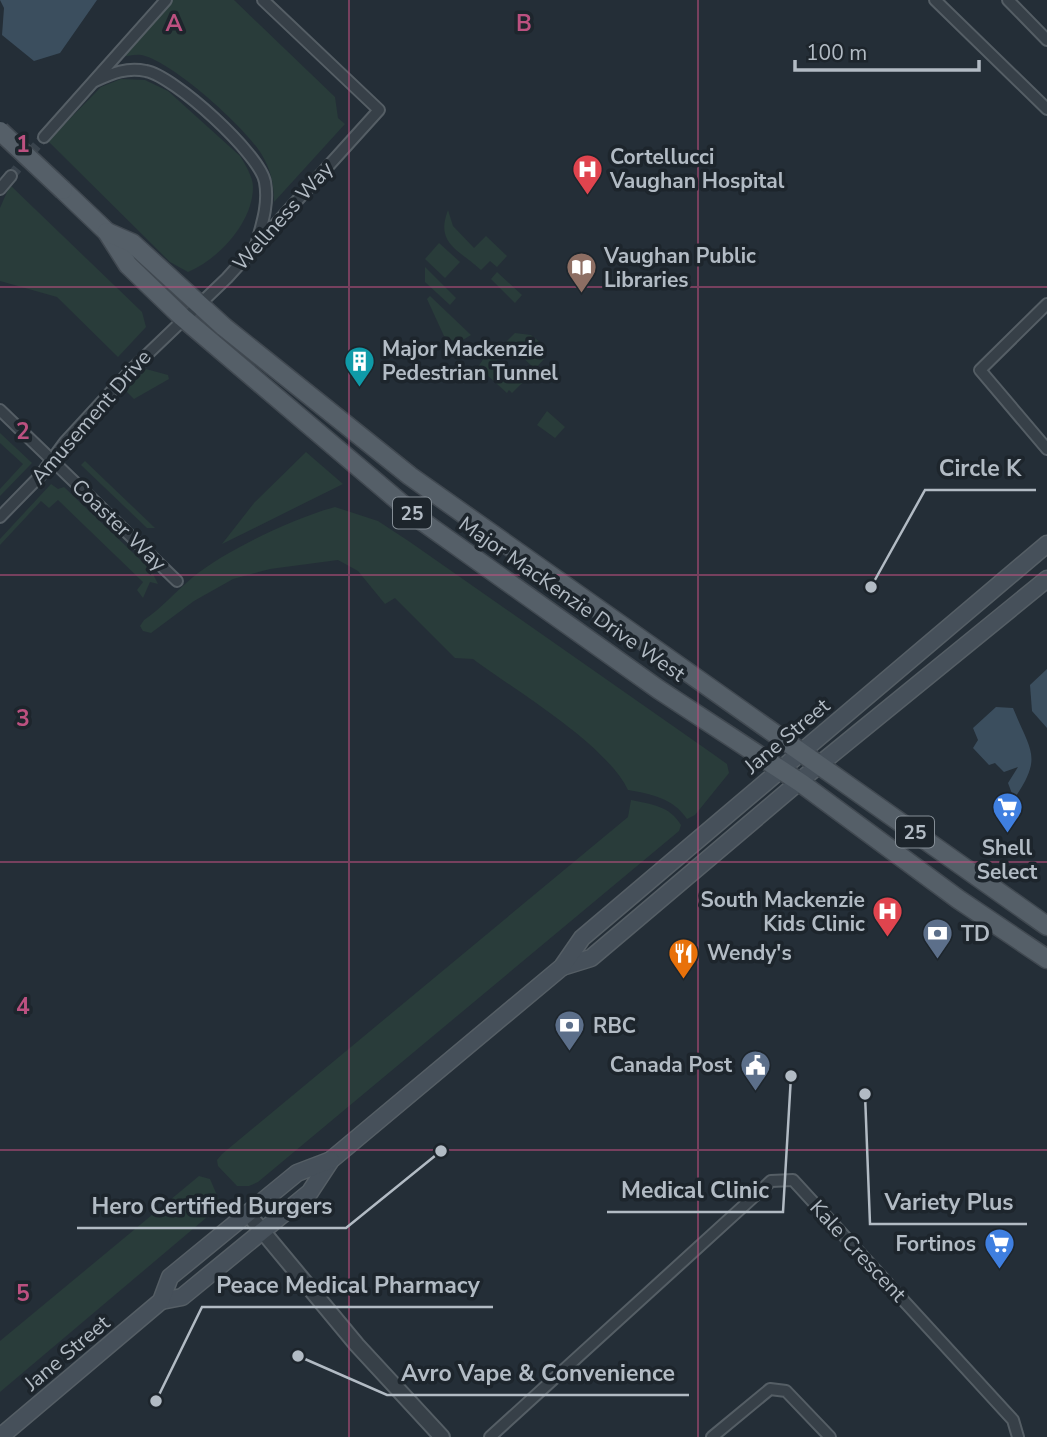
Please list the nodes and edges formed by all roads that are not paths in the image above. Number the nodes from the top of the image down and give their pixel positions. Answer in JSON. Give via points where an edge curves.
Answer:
{"nodes":[{"id":1,"x":166,"y":0,"type":"edge"},
{"id":2,"x":263,"y":0,"type":"edge"},
{"id":3,"x":935,"y":0,"type":"edge"},
{"id":4,"x":1008,"y":0,"type":"edge"},
{"id":5,"x":1047,"y":40,"type":"edge"},
{"id":6,"x":95,"y":80,"type":"junction"},
{"id":7,"x":1047,"y":109,"type":"edge"},
{"id":8,"x":0,"y":131,"type":"edge"},
{"id":9,"x":44,"y":137,"type":"tunnel mouth"},
{"id":10,"x":11,"y":176,"type":"tunnel mouth"},
{"id":11,"x":0,"y":189,"type":"edge"},
{"id":12,"x":107,"y":232,"type":"junction"},
{"id":13,"x":255,"y":248,"type":"junction"},
{"id":14,"x":1047,"y":304,"type":"edge"},
{"id":15,"x":200,"y":305,"type":"junction"},
{"id":16,"x":182,"y":317,"type":"junction"},
{"id":17,"x":0,"y":410,"type":"edge"},
{"id":18,"x":1047,"y":449,"type":"edge"},
{"id":19,"x":52,"y":458,"type":"junction"},
{"id":20,"x":0,"y":517,"type":"edge"},
{"id":21,"x":1047,"y":544,"type":"edge"},
{"id":22,"x":1047,"y":579,"type":"edge"},
{"id":23,"x":177,"y":581,"type":"dead end"},
{"id":24,"x":803,"y":752,"type":"junction"},
{"id":25,"x":820,"y":764,"type":"junction"},
{"id":26,"x":779,"y":770,"type":"junction"},
{"id":27,"x":801,"y":783,"type":"junction"},
{"id":28,"x":1047,"y":926,"type":"edge"},
{"id":29,"x":1047,"y":959,"type":"edge"},
{"id":30,"x":562,"y":967,"type":"junction"},
{"id":31,"x":331,"y":1160,"type":"junction"},
{"id":32,"x":249,"y":1215,"type":"junction"},
{"id":33,"x":262,"y":1231,"type":"junction"},
{"id":34,"x":161,"y":1301,"type":"junction"},
{"id":35,"x":0,"y":1437,"type":"edge"},
{"id":36,"x":442,"y":1437,"type":"edge"},
{"id":37,"x":490,"y":1437,"type":"edge"},
{"id":38,"x":712,"y":1437,"type":"edge"},
{"id":39,"x":830,"y":1437,"type":"edge"},
{"id":40,"x":1018,"y":1437,"type":"edge"}],
"edges":[{"from":1,"to":6,"type":"street"},
{"from":2,"to":13,"type":"street","name":"Wellness Way","via":[[379,110]]},
{"from":3,"to":7,"type":"street"},
{"from":4,"to":5,"type":"street"},
{"from":6,"to":9,"type":"street"},
{"from":6,"to":13,"type":"street","via":[[122,69],[148,71],[173,82],[252,156],[265,179],[266,207]]},
{"from":8,"to":12,"type":"main road","name":"Major MacKenzie Drive West","number":"25","bridge":true},
{"from":10,"to":11,"type":"street"},
{"from":12,"to":15,"type":"main road","name":"Major MacKenzie Drive West","number":"25","via":[[132,243]]},
{"from":12,"to":16,"type":"main road","name":"Major MacKenzie Drive West","number":"25","via":[[128,265]]},
{"from":13,"to":15,"type":"street","name":"Wellness Way"},
{"from":14,"to":18,"type":"street","via":[[981,370]]},
{"from":15,"to":16,"type":"street","name":"Wellness Way"},
{"from":15,"to":24,"type":"main road","name":"Major MacKenzie Drive West","number":"25","via":[[410,476]]},
{"from":16,"to":19,"type":"street","name":"Amusement Drive"},
{"from":16,"to":26,"type":"main road","name":"Major MacKenzie Drive West","number":"25","via":[[422,521]]},
{"from":17,"to":19,"type":"street","name":"Coaster Way"},
{"from":19,"to":20,"type":"street","name":"Amusement Drive"},
{"from":19,"to":23,"type":"street","name":"Coaster Way"},
{"from":21,"to":24,"type":"main road","name":"Jane Street"},
{"from":22,"to":25,"type":"main road","name":"Jane Street"},
{"from":24,"to":25,"type":"main road","name":"Major MacKenzie Drive West","number":"25"},
{"from":24,"to":26,"type":"main road","name":"Jane Street"},
{"from":25,"to":27,"type":"main road","name":"Jane Street"},
{"from":25,"to":28,"type":"main road","name":"Major MacKenzie Drive West","number":"25"},
{"from":26,"to":27,"type":"main road","name":"Major MacKenzie Drive West","number":"25"},
{"from":26,"to":30,"type":"main road","name":"Jane Street","via":[[582,938]]},
{"from":27,"to":29,"type":"main road","name":"Major MacKenzie Drive West","number":"25"},
{"from":27,"to":30,"type":"main road","name":"Jane Street","via":[[591,958]]},
{"from":30,"to":31,"type":"main road","name":"Jane Street"},
{"from":31,"to":32,"type":"main road","name":"Jane Street","via":[[297,1173]]},
{"from":31,"to":33,"type":"main road","name":"Jane Street","via":[[310,1192]]},
{"from":32,"to":33,"type":"street"},
{"from":32,"to":34,"type":"main road","name":"Jane Street","via":[[170,1277]]},
{"from":33,"to":34,"type":"main road","name":"Jane Street","via":[[182,1297]]},
{"from":33,"to":36,"type":"street"},
{"from":34,"to":35,"type":"main road","name":"Jane Street"},
{"from":37,"to":40,"type":"street","name":"Kale Crescent","via":[[771,1181],[793,1180],[1013,1420]]},
{"from":38,"to":39,"type":"street","via":[[771,1389],[786,1391]]}]}
